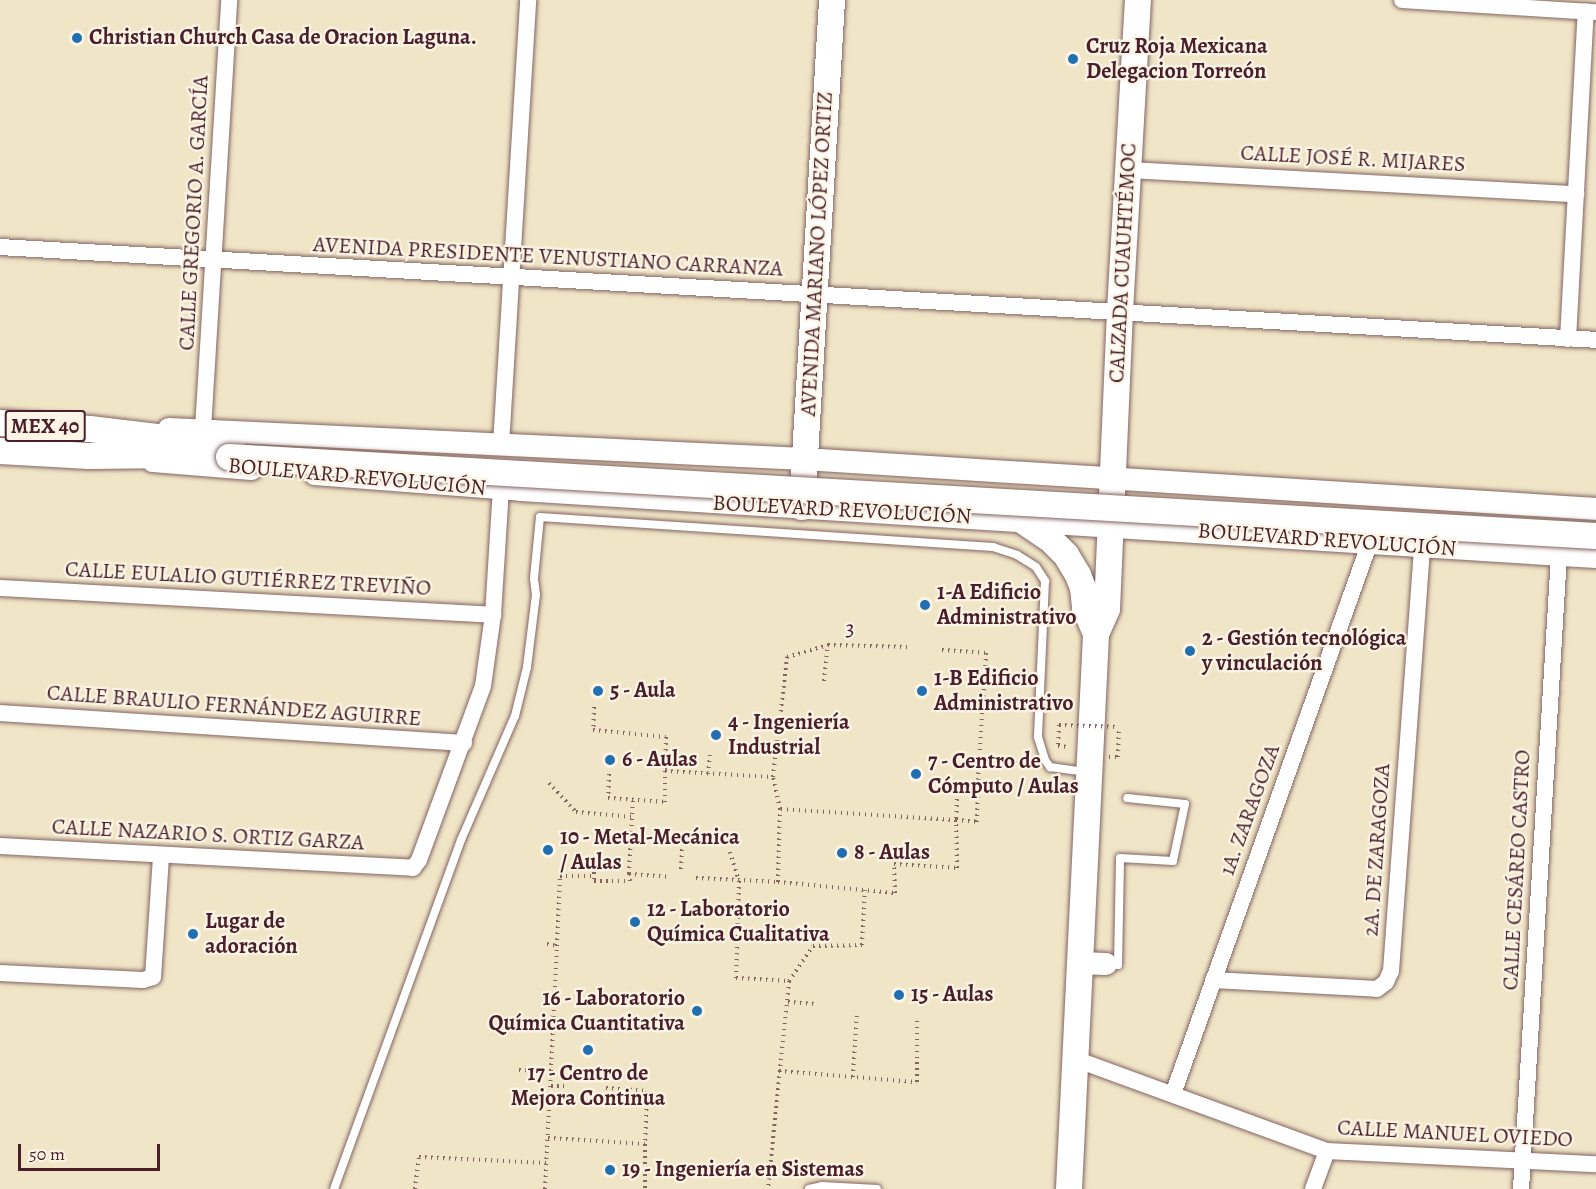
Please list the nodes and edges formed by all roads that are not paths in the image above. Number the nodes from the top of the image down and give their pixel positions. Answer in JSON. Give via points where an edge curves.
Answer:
{"nodes":[{"id":1,"x":229,"y":0,"type":"edge"},
{"id":2,"x":528,"y":0,"type":"edge"},
{"id":3,"x":832,"y":0,"type":"edge"},
{"id":4,"x":1138,"y":0,"type":"edge"},
{"id":5,"x":1401,"y":0,"type":"edge"},
{"id":6,"x":1591,"y":12,"type":"edge"},
{"id":7,"x":1128,"y":170,"type":"junction"},
{"id":8,"x":1576,"y":194,"type":"junction"},
{"id":9,"x":0,"y":247,"type":"edge"},
{"id":10,"x":213,"y":260,"type":"junction"},
{"id":11,"x":511,"y":277,"type":"junction"},
{"id":12,"x":814,"y":295,"type":"junction"},
{"id":13,"x":1120,"y":311,"type":"junction"},
{"id":14,"x":1568,"y":339,"type":"junction"},
{"id":15,"x":1596,"y":340,"type":"edge"},
{"id":16,"x":0,"y":423,"type":"edge"},
{"id":17,"x":90,"y":429,"type":"junction"},
{"id":18,"x":203,"y":429,"type":"junction"},
{"id":19,"x":501,"y":445,"type":"junction"},
{"id":20,"x":0,"y":451,"type":"edge"},
{"id":21,"x":231,"y":451,"type":"junction"},
{"id":22,"x":89,"y":456,"type":"junction"},
{"id":23,"x":804,"y":459,"type":"junction"},
{"id":24,"x":1114,"y":479,"type":"junction"},
{"id":25,"x":501,"y":489,"type":"junction"},
{"id":26,"x":1278,"y":489,"type":"junction"},
{"id":27,"x":801,"y":507,"type":"junction"},
{"id":28,"x":1596,"y":509,"type":"edge"},
{"id":29,"x":1023,"y":521,"type":"junction"},
{"id":30,"x":1596,"y":522,"type":"edge"},
{"id":31,"x":1112,"y":526,"type":"junction"},
{"id":32,"x":1596,"y":536,"type":"edge"},
{"id":33,"x":1275,"y":537,"type":"junction"},
{"id":34,"x":1370,"y":543,"type":"junction"},
{"id":35,"x":1422,"y":546,"type":"junction"},
{"id":36,"x":1559,"y":555,"type":"junction"},
{"id":37,"x":1596,"y":557,"type":"edge"},
{"id":38,"x":0,"y":588,"type":"edge"},
{"id":39,"x":493,"y":615,"type":"junction"},
{"id":40,"x":1096,"y":634,"type":"junction"},
{"id":41,"x":0,"y":713,"type":"edge"},
{"id":42,"x":464,"y":743,"type":"junction"},
{"id":43,"x":1089,"y":772,"type":"junction"},
{"id":44,"x":1127,"y":798,"type":"dead end"},
{"id":45,"x":0,"y":846,"type":"edge"},
{"id":46,"x":161,"y":855,"type":"junction"},
{"id":47,"x":1080,"y":963,"type":"junction"},
{"id":48,"x":1106,"y":964,"type":"joint"},
{"id":49,"x":0,"y":973,"type":"edge"},
{"id":50,"x":1213,"y":980,"type":"junction"},
{"id":51,"x":1075,"y":1059,"type":"junction"},
{"id":52,"x":1173,"y":1094,"type":"junction"},
{"id":53,"x":1327,"y":1151,"type":"junction"},
{"id":54,"x":1523,"y":1161,"type":"junction"},
{"id":55,"x":1596,"y":1164,"type":"edge"},
{"id":56,"x":334,"y":1189,"type":"edge"},
{"id":57,"x":809,"y":1189,"type":"edge"},
{"id":58,"x":877,"y":1189,"type":"edge"},
{"id":59,"x":1069,"y":1189,"type":"edge"},
{"id":60,"x":1313,"y":1189,"type":"edge"},
{"id":61,"x":1521,"y":1189,"type":"edge"}],
"edges":[{"from":1,"to":10,"type":"street","name":"CALLE GREGORIO A. GARCÍA"},
{"from":2,"to":11,"type":"street"},
{"from":3,"to":12,"type":"main road","name":"AVENIDA MARIANO LÓPEZ ORTIZ"},
{"from":4,"to":7,"type":"main road","name":"CALZADA CUAUHTÉMOC"},
{"from":5,"to":6,"type":"street"},
{"from":6,"to":8,"type":"street"},
{"from":7,"to":8,"type":"street","name":"CALLE JOSÉ R. MIJARES"},
{"from":7,"to":13,"type":"main road","name":"CALZADA CUAUHTÉMOC"},
{"from":8,"to":14,"type":"street"},
{"from":9,"to":10,"type":"street","name":"AVENIDA PRESIDENTE VENUSTIANO CARRANZA"},
{"from":10,"to":11,"type":"street","name":"AVENIDA PRESIDENTE VENUSTIANO CARRANZA"},
{"from":10,"to":18,"type":"street","name":"CALLE GREGORIO A. GARCÍA"},
{"from":11,"to":12,"type":"street","name":"AVENIDA PRESIDENTE VENUSTIANO CARRANZA"},
{"from":11,"to":19,"type":"street"},
{"from":12,"to":13,"type":"street","name":"AVENIDA PRESIDENTE VENUSTIANO CARRANZA"},
{"from":12,"to":23,"type":"main road","name":"AVENIDA MARIANO LÓPEZ ORTIZ"},
{"from":13,"to":14,"type":"street","name":"AVENIDA PRESIDENTE VENUSTIANO CARRANZA"},
{"from":13,"to":24,"type":"main road","name":"CALZADA CUAUHTÉMOC"},
{"from":14,"to":15,"type":"street","name":"AVENIDA PRESIDENTE VENUSTIANO CARRANZA"},
{"from":16,"to":17,"type":"main road","number":"MEX 40"},
{"from":17,"to":18,"type":"main road","number":"MEX 40"},
{"from":17,"to":21,"type":"main road","name":"BOULEVARD REVOLUCIÓN"},
{"from":18,"to":19,"type":"main road","number":"MEX 40"},
{"from":19,"to":23,"type":"main road","number":"MEX 40"},
{"from":20,"to":22,"type":"main road","name":"BOULEVARD REVOLUCIÓN","number":"MEX 40"},
{"from":21,"to":22,"type":"main road","name":"BOULEVARD REVOLUCIÓN"},
{"from":21,"to":30,"type":"main road","name":"BOULEVARD REVOLUCIÓN"},
{"from":21,"to":32,"type":"main road","name":"BOULEVARD REVOLUCIÓN","bridge":true},
{"from":22,"to":25,"type":"main road","name":"BOULEVARD REVOLUCIÓN","number":"MEX 40"},
{"from":23,"to":24,"type":"main road","number":"MEX 40"},
{"from":23,"to":27,"type":"main road","name":"AVENIDA MARIANO LÓPEZ ORTIZ"},
{"from":24,"to":26,"type":"main road","number":"MEX 40"},
{"from":24,"to":31,"type":"main road","name":"CALZADA CUAUHTÉMOC"},
{"from":25,"to":27,"type":"main road","name":"BOULEVARD REVOLUCIÓN","number":"MEX 40"},
{"from":25,"to":39,"type":"street"},
{"from":26,"to":28,"type":"main road","number":"MEX 40"},
{"from":26,"to":33,"type":"main road","via":[[1271,492],[1266,509]]},
{"from":27,"to":29,"type":"main road","name":"BOULEVARD REVOLUCIÓN","number":"MEX 40"},
{"from":29,"to":31,"type":"main road","name":"BOULEVARD REVOLUCIÓN","number":"MEX 40"},
{"from":29,"to":40,"type":"main road","via":[[1066,555],[1083,588],[1085,608]]},
{"from":31,"to":33,"type":"main road","name":"BOULEVARD REVOLUCIÓN","number":"MEX 40"},
{"from":31,"to":40,"type":"main road","name":"CALZADA CUAUHTÉMOC","via":[[1107,609]]},
{"from":33,"to":34,"type":"main road","name":"BOULEVARD REVOLUCIÓN","number":"MEX 40"},
{"from":34,"to":35,"type":"main road","name":"BOULEVARD REVOLUCIÓN","number":"MEX 40"},
{"from":34,"to":50,"type":"street","name":"1A. ZARAGOZA"},
{"from":35,"to":36,"type":"main road","name":"BOULEVARD REVOLUCIÓN","number":"MEX 40"},
{"from":35,"to":50,"type":"street","name":"2A. DE ZARAGOZA","via":[[1391,971],[1386,982],[1377,988]]},
{"from":36,"to":37,"type":"main road","name":"BOULEVARD REVOLUCIÓN","number":"MEX 40"},
{"from":36,"to":54,"type":"street","name":"CALLE CESÁREO CASTRO"},
{"from":38,"to":39,"type":"street","name":"CALLE EULALIO GUTIÉRREZ TREVIÑO"},
{"from":39,"to":42,"type":"street","via":[[483,686]]},
{"from":40,"to":43,"type":"main road"},
{"from":41,"to":42,"type":"street","name":"CALLE BRAULIO FERNÁNDEZ AGUIRRE"},
{"from":42,"to":46,"type":"street","name":"CALLE NAZARIO S. ORTIZ GARZA","via":[[420,860],[413,868]]},
{"from":43,"to":47,"type":"main road"},
{"from":43,"to":56,"type":"lane","via":[[1050,767],[1038,737],[1045,581],[1036,567],[1017,555],[993,547],[540,517],[527,667],[515,716],[461,840]]},
{"from":44,"to":48,"type":"lane","via":[[1185,804],[1173,861],[1120,858],[1118,965]]},
{"from":45,"to":46,"type":"street","name":"CALLE NAZARIO S. ORTIZ GARZA"},
{"from":46,"to":49,"type":"street","via":[[153,977],[148,980]]},
{"from":47,"to":48,"type":"main road"},
{"from":47,"to":51,"type":"main road"},
{"from":50,"to":52,"type":"street","name":"1A. ZARAGOZA"},
{"from":51,"to":52,"type":"street","name":"CALLE MANUEL OVIEDO"},
{"from":51,"to":59,"type":"main road"},
{"from":52,"to":53,"type":"street","name":"CALLE MANUEL OVIEDO"},
{"from":53,"to":54,"type":"street","name":"CALLE MANUEL OVIEDO"},
{"from":53,"to":60,"type":"street"},
{"from":54,"to":55,"type":"street","name":"CALLE MANUEL OVIEDO"},
{"from":54,"to":61,"type":"street","name":"CALLE CESÁREO CASTRO"},
{"from":57,"to":58,"type":"lane"}]}
